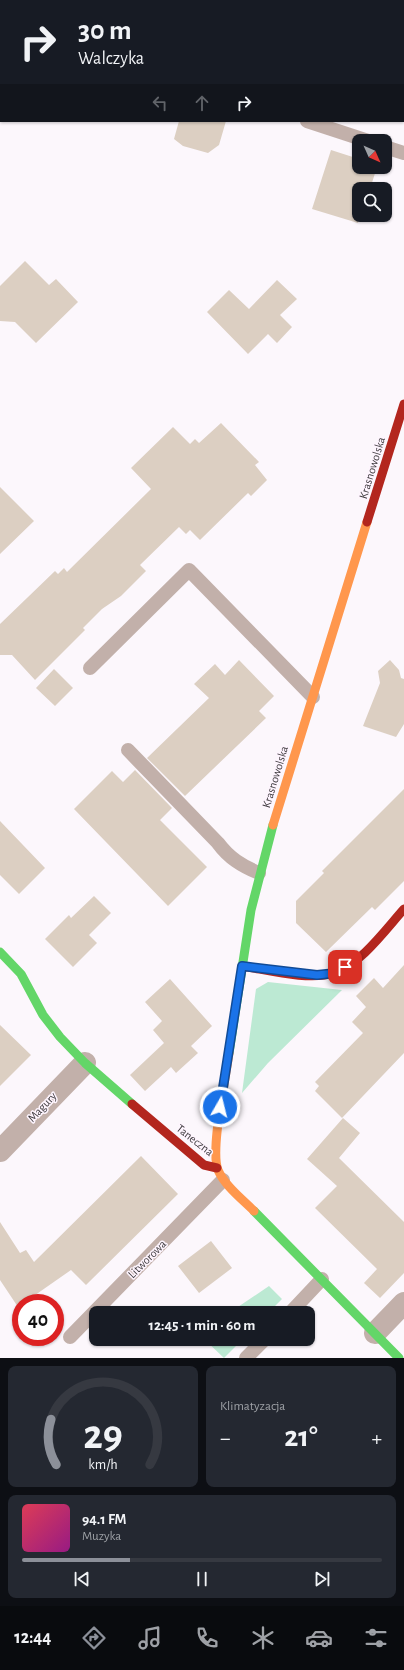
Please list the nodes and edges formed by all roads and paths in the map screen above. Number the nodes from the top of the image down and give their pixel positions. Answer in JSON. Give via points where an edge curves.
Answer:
{"nodes":[{"id":1,"x":310,"y":122,"type":"edge"},
{"id":2,"x":352,"y":136,"type":"edge"},
{"id":3,"x":392,"y":149,"type":"edge"},
{"id":4,"x":404,"y":153,"type":"edge"},
{"id":5,"x":404,"y":404,"type":"edge"},
{"id":6,"x":90,"y":668,"type":"dead end"},
{"id":7,"x":313,"y":697,"type":"junction"},
{"id":8,"x":128,"y":750,"type":"dead end"},
{"id":9,"x":259,"y":873,"type":"junction"},
{"id":10,"x":404,"y":909,"type":"edge"},
{"id":11,"x":0,"y":952,"type":"edge"},
{"id":12,"x":242,"y":966,"type":"junction"},
{"id":13,"x":84,"y":1063,"type":"junction"},
{"id":14,"x":0,"y":1151,"type":"edge"},
{"id":15,"x":220,"y":1174,"type":"junction"},
{"id":16,"x":322,"y":1279,"type":"junction"},
{"id":17,"x":404,"y":1303,"type":"edge"},
{"id":18,"x":297,"y":1306,"type":"edge"},
{"id":19,"x":375,"y":1332,"type":"junction"},
{"id":20,"x":70,"y":1337,"type":"dead end"},
{"id":21,"x":257,"y":1346,"type":"edge"},
{"id":22,"x":246,"y":1358,"type":"edge"},
{"id":23,"x":399,"y":1358,"type":"edge"}],
"edges":[{"from":1,"to":2,"type":"lane"},
{"from":3,"to":4,"type":"lane"},
{"from":5,"to":7,"type":"street","name":"Krasnowolska"},
{"from":6,"to":7,"type":"lane","via":[[189,570]]},
{"from":7,"to":9,"type":"street","name":"Krasnowolska"},
{"from":8,"to":9,"type":"lane","via":[[218,843],[226,855]]},
{"from":9,"to":12,"type":"street","name":"Krasnowolska"},
{"from":10,"to":12,"type":"street","via":[[354,960],[336,973],[317,975]]},
{"from":11,"to":13,"type":"street","name":"Taneczna","via":[[21,974],[47,1021]]},
{"from":12,"to":15,"type":"street","name":"Krasnowolska","via":[[216,1137]]},
{"from":13,"to":14,"type":"street","name":"Magury"},
{"from":13,"to":15,"type":"street","name":"Taneczna","via":[[197,1160]]},
{"from":15,"to":16,"type":"street","name":"Taneczna"},
{"from":15,"to":20,"type":"lane","name":"Litworowa"},
{"from":16,"to":18,"type":"lane"},
{"from":16,"to":19,"type":"street","name":"Taneczna"},
{"from":17,"to":19,"type":"street"},
{"from":19,"to":23,"type":"street","name":"Taneczna"},
{"from":21,"to":22,"type":"lane"}]}
